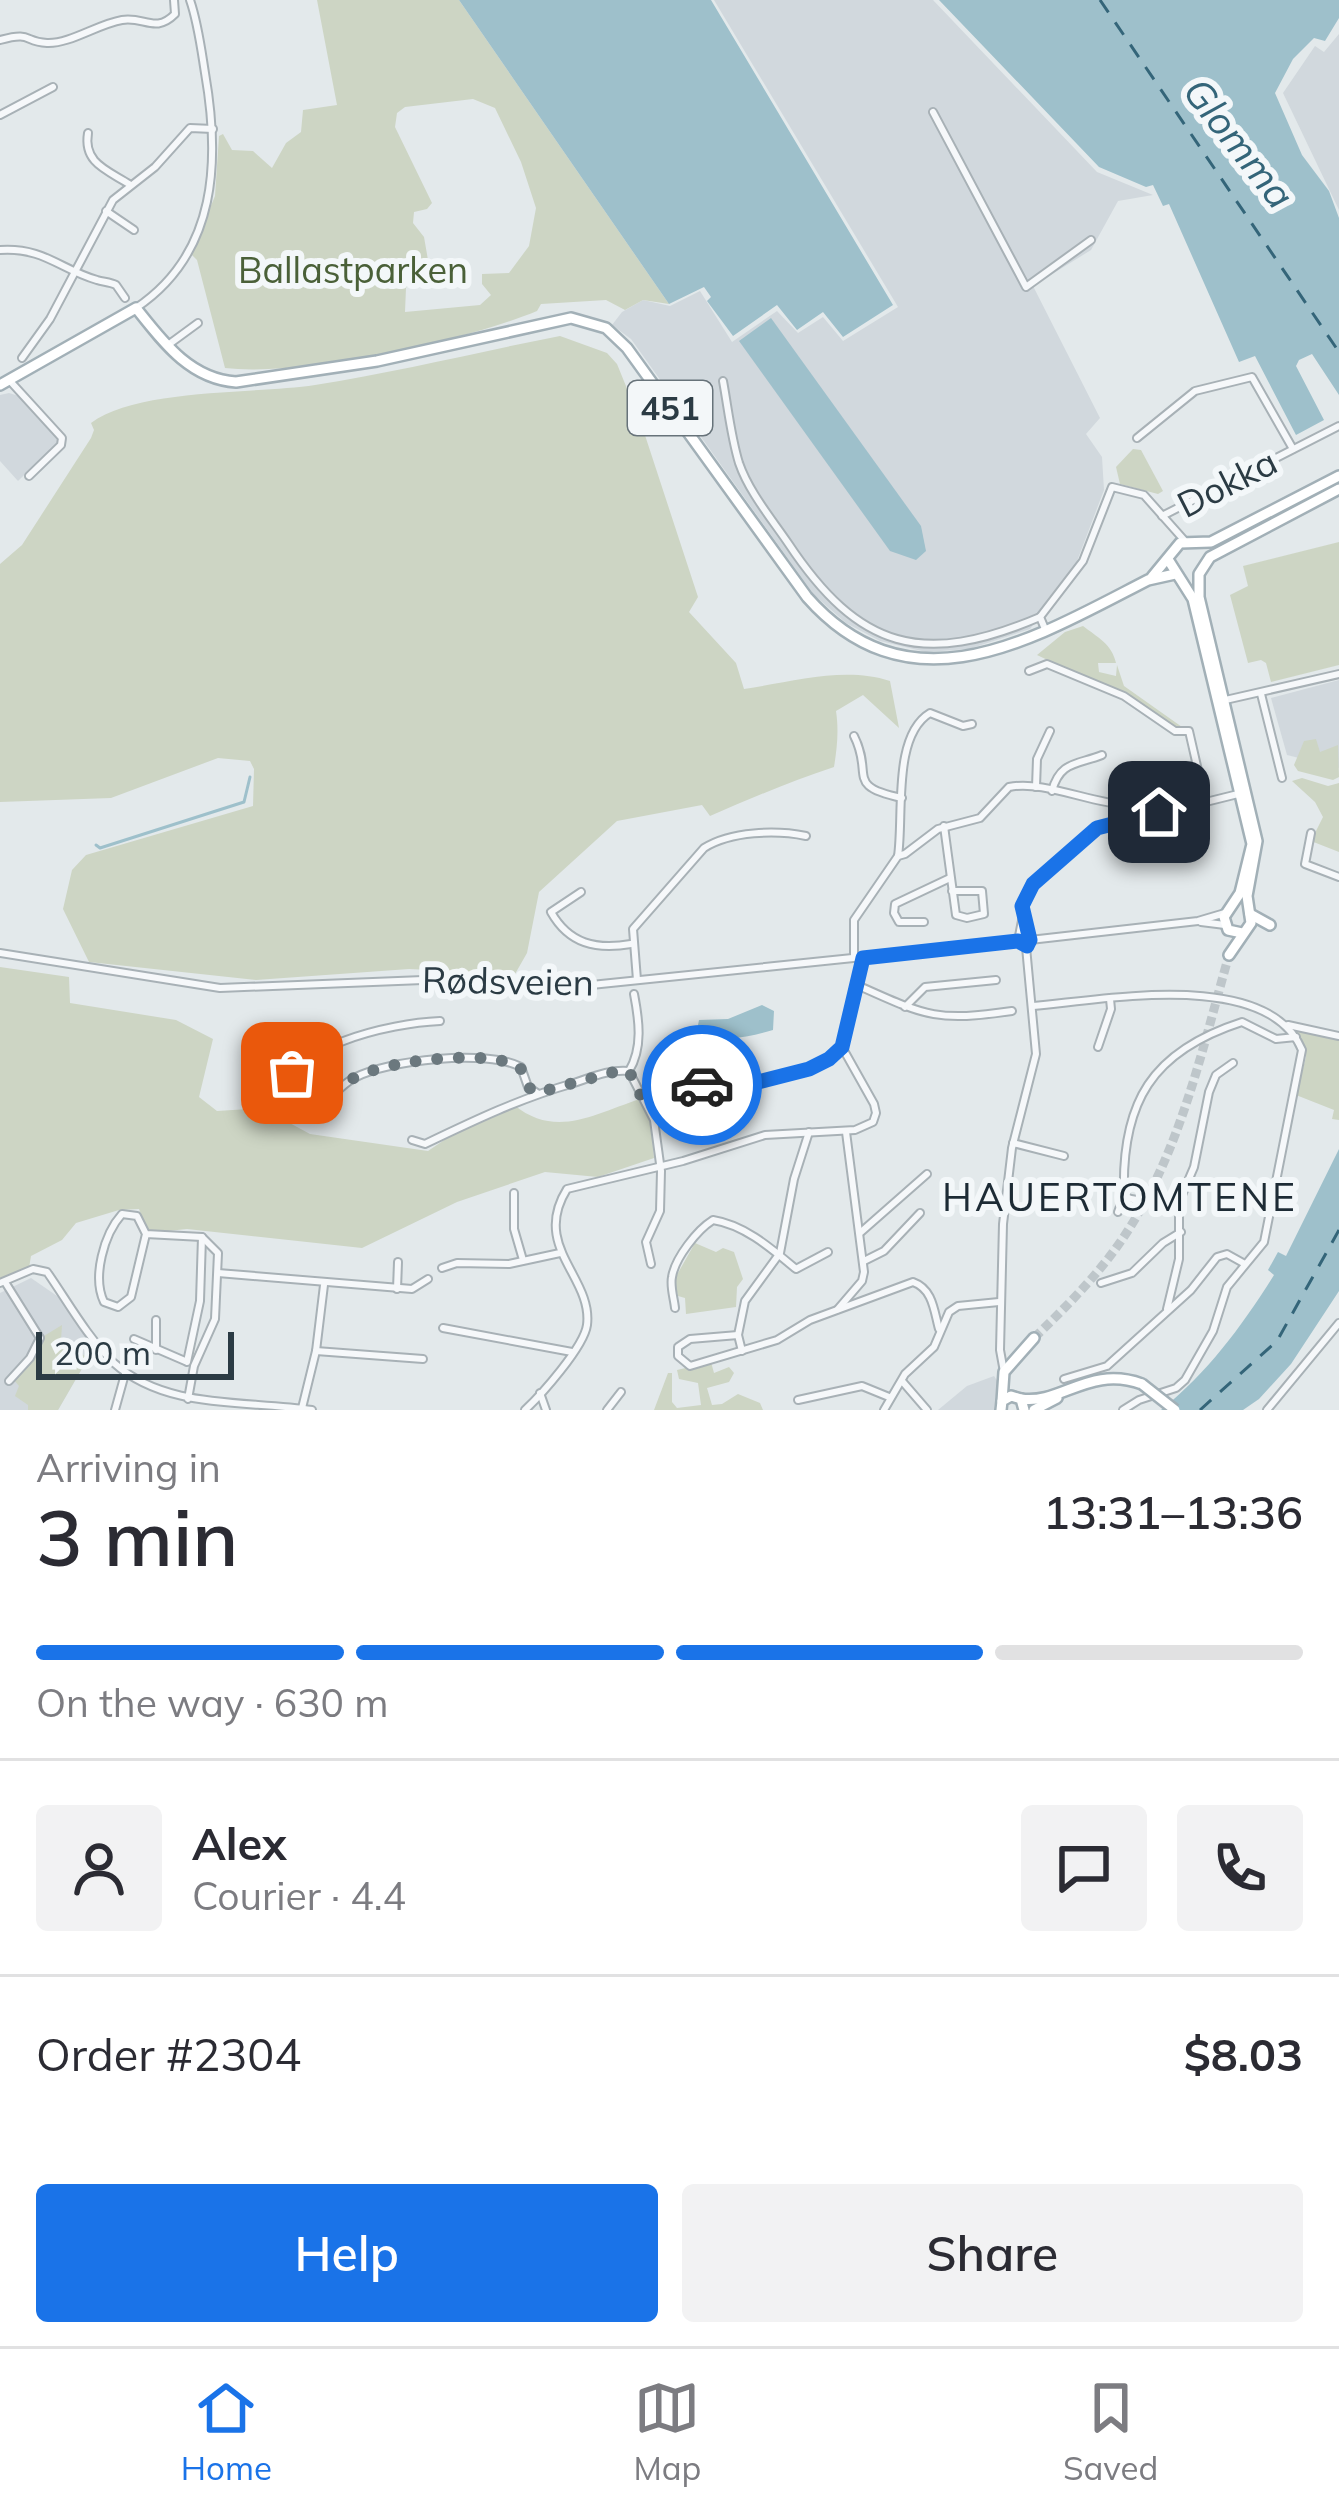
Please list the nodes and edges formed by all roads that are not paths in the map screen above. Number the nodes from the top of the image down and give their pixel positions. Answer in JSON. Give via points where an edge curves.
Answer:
{"nodes":[{"id":1,"x":174,"y":0,"type":"edge"},
{"id":2,"x":190,"y":0,"type":"edge"},
{"id":3,"x":0,"y":40,"type":"edge"},
{"id":4,"x":53,"y":87,"type":"dead end"},
{"id":5,"x":933,"y":112,"type":"dead end"},
{"id":6,"x":0,"y":115,"type":"edge"},
{"id":7,"x":213,"y":129,"type":"junction"},
{"id":8,"x":88,"y":133,"type":"dead end"},
{"id":9,"x":129,"y":184,"type":"junction"},
{"id":10,"x":106,"y":211,"type":"junction"},
{"id":11,"x":134,"y":230,"type":"dead end"},
{"id":12,"x":1091,"y":239,"type":"dead end"},
{"id":13,"x":0,"y":250,"type":"edge"},
{"id":14,"x":75,"y":268,"type":"junction"},
{"id":15,"x":125,"y":298,"type":"dead end"},
{"id":16,"x":136,"y":308,"type":"junction"},
{"id":17,"x":198,"y":323,"type":"dead end"},
{"id":18,"x":168,"y":346,"type":"junction"},
{"id":19,"x":22,"y":358,"type":"dead end"},
{"id":20,"x":723,"y":381,"type":"dead end"},
{"id":21,"x":4,"y":382,"type":"edge"},
{"id":22,"x":1339,"y":426,"type":"edge"},
{"id":23,"x":1137,"y":438,"type":"dead end"},
{"id":24,"x":1293,"y":449,"type":"junction"},
{"id":25,"x":29,"y":476,"type":"dead end"},
{"id":26,"x":1339,"y":476,"type":"edge"},
{"id":27,"x":1339,"y":489,"type":"edge"},
{"id":28,"x":1162,"y":516,"type":"junction"},
{"id":29,"x":1168,"y":526,"type":"junction"},
{"id":30,"x":1192,"y":543,"type":"junction"},
{"id":31,"x":1173,"y":548,"type":"junction"},
{"id":32,"x":1168,"y":561,"type":"junction"},
{"id":33,"x":1206,"y":561,"type":"junction"},
{"id":34,"x":1199,"y":574,"type":"junction"},
{"id":35,"x":1179,"y":576,"type":"junction"},
{"id":36,"x":1148,"y":580,"type":"junction"},
{"id":37,"x":1040,"y":616,"type":"junction"},
{"id":38,"x":1045,"y":631,"type":"junction"},
{"id":39,"x":1029,"y":671,"type":"dead end"},
{"id":40,"x":1339,"y":674,"type":"edge"},
{"id":41,"x":1261,"y":692,"type":"junction"},
{"id":42,"x":1220,"y":701,"type":"junction"},
{"id":43,"x":972,"y":724,"type":"dead end"},
{"id":44,"x":1050,"y":731,"type":"dead end"},
{"id":45,"x":854,"y":736,"type":"dead end"},
{"id":46,"x":1102,"y":755,"type":"dead end"},
{"id":47,"x":1282,"y":778,"type":"dead end"},
{"id":48,"x":1036,"y":787,"type":"junction"},
{"id":49,"x":1052,"y":791,"type":"junction"},
{"id":50,"x":1243,"y":793,"type":"junction"},
{"id":51,"x":902,"y":798,"type":"junction"},
{"id":52,"x":1205,"y":801,"type":"junction"},
{"id":53,"x":1133,"y":818,"type":"junction"},
{"id":54,"x":944,"y":826,"type":"junction"},
{"id":55,"x":1311,"y":833,"type":"dead end"},
{"id":56,"x":806,"y":836,"type":"dead end"},
{"id":57,"x":898,"y":856,"type":"junction"},
{"id":58,"x":1339,"y":877,"type":"edge"},
{"id":59,"x":950,"y":878,"type":"junction"},
{"id":60,"x":952,"y":891,"type":"junction"},
{"id":61,"x":581,"y":892,"type":"dead end"},
{"id":62,"x":1249,"y":912,"type":"junction"},
{"id":63,"x":1228,"y":919,"type":"junction"},
{"id":64,"x":924,"y":922,"type":"dead end"},
{"id":65,"x":1247,"y":929,"type":"junction"},
{"id":66,"x":1024,"y":940,"type":"junction"},
{"id":67,"x":632,"y":944,"type":"junction"},
{"id":68,"x":0,"y":953,"type":"edge"},
{"id":69,"x":859,"y":958,"type":"junction"},
{"id":70,"x":637,"y":980,"type":"junction"},
{"id":71,"x":996,"y":980,"type":"dead end"},
{"id":72,"x":857,"y":985,"type":"junction"},
{"id":73,"x":634,"y":994,"type":"dead end"},
{"id":74,"x":1111,"y":999,"type":"junction"},
{"id":75,"x":1033,"y":1006,"type":"junction"},
{"id":76,"x":905,"y":1007,"type":"junction"},
{"id":77,"x":1012,"y":1011,"type":"dead end"},
{"id":78,"x":440,"y":1021,"type":"dead end"},
{"id":79,"x":1288,"y":1025,"type":"junction"},
{"id":80,"x":1339,"y":1036,"type":"edge"},
{"id":81,"x":1296,"y":1037,"type":"junction"},
{"id":82,"x":842,"y":1047,"type":"junction"},
{"id":83,"x":1098,"y":1047,"type":"dead end"},
{"id":84,"x":1233,"y":1063,"type":"dead end"},
{"id":85,"x":629,"y":1071,"type":"junction"},
{"id":86,"x":537,"y":1093,"type":"junction"},
{"id":87,"x":641,"y":1096,"type":"junction"},
{"id":88,"x":846,"y":1131,"type":"junction"},
{"id":89,"x":809,"y":1132,"type":"junction"},
{"id":90,"x":412,"y":1140,"type":"dead end"},
{"id":91,"x":1013,"y":1144,"type":"junction"},
{"id":92,"x":1064,"y":1156,"type":"dead end"},
{"id":93,"x":660,"y":1166,"type":"junction"},
{"id":94,"x":927,"y":1174,"type":"dead end"},
{"id":95,"x":514,"y":1193,"type":"dead end"},
{"id":96,"x":1124,"y":1196,"type":"junction"},
{"id":97,"x":1179,"y":1202,"type":"junction"},
{"id":98,"x":1118,"y":1211,"type":"dead end"},
{"id":99,"x":920,"y":1213,"type":"dead end"},
{"id":100,"x":861,"y":1232,"type":"junction"},
{"id":101,"x":1181,"y":1232,"type":"junction"},
{"id":102,"x":146,"y":1234,"type":"junction"},
{"id":103,"x":202,"y":1238,"type":"junction"},
{"id":104,"x":829,"y":1252,"type":"dead end"},
{"id":105,"x":560,"y":1253,"type":"junction"},
{"id":106,"x":780,"y":1253,"type":"junction"},
{"id":107,"x":523,"y":1261,"type":"junction"},
{"id":108,"x":864,"y":1261,"type":"junction"},
{"id":109,"x":398,"y":1262,"type":"dead end"},
{"id":110,"x":651,"y":1264,"type":"dead end"},
{"id":111,"x":1245,"y":1264,"type":"junction"},
{"id":112,"x":442,"y":1268,"type":"dead end"},
{"id":113,"x":218,"y":1273,"type":"junction"},
{"id":114,"x":428,"y":1279,"type":"dead end"},
{"id":115,"x":2,"y":1282,"type":"edge"},
{"id":116,"x":1101,"y":1283,"type":"dead end"},
{"id":117,"x":324,"y":1285,"type":"junction"},
{"id":118,"x":397,"y":1288,"type":"junction"},
{"id":119,"x":999,"y":1303,"type":"junction"},
{"id":120,"x":675,"y":1308,"type":"dead end"},
{"id":121,"x":838,"y":1309,"type":"junction"},
{"id":122,"x":1167,"y":1309,"type":"junction"},
{"id":123,"x":156,"y":1320,"type":"dead end"},
{"id":124,"x":1339,"y":1323,"type":"edge"},
{"id":125,"x":443,"y":1328,"type":"dead end"},
{"id":126,"x":938,"y":1329,"type":"junction"},
{"id":127,"x":738,"y":1335,"type":"junction"},
{"id":128,"x":1034,"y":1338,"type":"tunnel mouth"},
{"id":129,"x":134,"y":1339,"type":"dead end"},
{"id":130,"x":156,"y":1350,"type":"junction"},
{"id":131,"x":316,"y":1351,"type":"junction"},
{"id":132,"x":742,"y":1351,"type":"junction"},
{"id":133,"x":572,"y":1352,"type":"junction"},
{"id":134,"x":423,"y":1359,"type":"dead end"},
{"id":135,"x":1012,"y":1361,"type":"junction"},
{"id":136,"x":190,"y":1364,"type":"junction"},
{"id":137,"x":1004,"y":1372,"type":"junction"},
{"id":138,"x":125,"y":1374,"type":"junction"},
{"id":139,"x":9,"y":1381,"type":"dead end"},
{"id":140,"x":902,"y":1381,"type":"junction"},
{"id":141,"x":1068,"y":1383,"type":"junction"},
{"id":142,"x":621,"y":1392,"type":"dead end"},
{"id":143,"x":540,"y":1393,"type":"junction"},
{"id":144,"x":890,"y":1396,"type":"junction"},
{"id":145,"x":188,"y":1399,"type":"junction"},
{"id":146,"x":798,"y":1400,"type":"dead end"},
{"id":147,"x":1020,"y":1402,"type":"edge"},
{"id":148,"x":1001,"y":1405,"type":"edge"},
{"id":149,"x":1048,"y":1407,"type":"edge"},
{"id":150,"x":302,"y":1408,"type":"edge"},
{"id":151,"x":115,"y":1410,"type":"edge"},
{"id":152,"x":312,"y":1410,"type":"edge"},
{"id":153,"x":525,"y":1410,"type":"edge"},
{"id":154,"x":546,"y":1410,"type":"edge"},
{"id":155,"x":607,"y":1410,"type":"edge"},
{"id":156,"x":884,"y":1410,"type":"edge"},
{"id":157,"x":927,"y":1410,"type":"edge"},
{"id":158,"x":1034,"y":1410,"type":"edge"},
{"id":159,"x":1123,"y":1410,"type":"edge"},
{"id":160,"x":1175,"y":1410,"type":"edge"},
{"id":161,"x":1267,"y":1410,"type":"edge"}],
"edges":[{"from":1,"to":3,"type":"street","via":[[175,14],[164,24],[126,19],[56,41],[24,34]]},
{"from":2,"to":7,"type":"street"},
{"from":4,"to":6,"type":"street"},
{"from":5,"to":12,"type":"street","via":[[1026,286]]},
{"from":7,"to":9,"type":"street","via":[[190,128]]},
{"from":7,"to":16,"type":"street","via":[[214,174],[198,227],[172,272]]},
{"from":8,"to":9,"type":"street","via":[[91,160]]},
{"from":9,"to":10,"type":"street"},
{"from":10,"to":11,"type":"street"},
{"from":10,"to":14,"type":"street"},
{"from":13,"to":14,"type":"street"},
{"from":14,"to":15,"type":"street","via":[[116,285]]},
{"from":14,"to":19,"type":"street"},
{"from":16,"to":18,"type":"main road","number":"451"},
{"from":16,"to":21,"type":"main road"},
{"from":17,"to":18,"type":"street"},
{"from":18,"to":38,"type":"main road","number":"451","via":[[206,376],[236,382],[440,349],[555,320],[597,323],[627,348],[794,580],[841,629],[890,653],[936,661],[993,652]]},
{"from":20,"to":37,"type":"street","via":[[749,486],[817,585],[847,614],[892,638],[937,645]]},
{"from":21,"to":25,"type":"street","via":[[62,438]]},
{"from":22,"to":24,"type":"street","name":"Dokka"},
{"from":23,"to":24,"type":"street","name":"Dokka","via":[[1195,391],[1252,377]]},
{"from":24,"to":28,"type":"street","name":"Dokka"},
{"from":26,"to":30,"type":"main road"},
{"from":27,"to":33,"type":"main road"},
{"from":28,"to":29,"type":"street"},
{"from":28,"to":37,"type":"street","via":[[1144,495],[1112,487],[1087,555]]},
{"from":29,"to":30,"type":"street"},
{"from":29,"to":31,"type":"street"},
{"from":30,"to":31,"type":"main road"},
{"from":30,"to":33,"type":"main road"},
{"from":31,"to":32,"type":"main road"},
{"from":32,"to":35,"type":"main road"},
{"from":32,"to":36,"type":"main road","number":"451"},
{"from":33,"to":34,"type":"main road"},
{"from":34,"to":35,"type":"main road"},
{"from":34,"to":42,"type":"main road"},
{"from":35,"to":36,"type":"main road","number":"451"},
{"from":35,"to":42,"type":"main road","via":[[1193,599]]},
{"from":36,"to":38,"type":"main road","number":"451"},
{"from":37,"to":38,"type":"street"},
{"from":39,"to":52,"type":"street","via":[[1047,664],[1124,696],[1174,731],[1189,730]]},
{"from":40,"to":41,"type":"street"},
{"from":41,"to":42,"type":"street"},
{"from":41,"to":47,"type":"street"},
{"from":42,"to":50,"type":"main road"},
{"from":43,"to":51,"type":"street","via":[[924,715],[904,756]]},
{"from":44,"to":48,"type":"street"},
{"from":45,"to":51,"type":"street","via":[[867,786]]},
{"from":46,"to":49,"type":"street","via":[[1068,764]]},
{"from":48,"to":49,"type":"street"},
{"from":48,"to":54,"type":"street","via":[[1012,786],[980,818]]},
{"from":49,"to":53,"type":"street","via":[[1127,805]]},
{"from":50,"to":52,"type":"street"},
{"from":50,"to":62,"type":"main road","via":[[1258,845]]},
{"from":50,"to":63,"type":"main road","via":[[1251,852]]},
{"from":51,"to":57,"type":"street"},
{"from":52,"to":53,"type":"street"},
{"from":53,"to":66,"type":"street","via":[[1089,834],[1028,890]]},
{"from":54,"to":57,"type":"street"},
{"from":54,"to":59,"type":"street"},
{"from":55,"to":58,"type":"street","via":[[1303,862]]},
{"from":56,"to":67,"type":"street","via":[[764,834],[704,848],[635,926]]},
{"from":57,"to":69,"type":"street","via":[[854,920]]},
{"from":59,"to":60,"type":"street"},
{"from":59,"to":64,"type":"street","via":[[896,904],[899,922]]},
{"from":60,"to":60,"type":"street","via":[[982,891],[984,914],[958,917]]},
{"from":61,"to":67,"type":"street","via":[[551,912],[568,934],[585,944]]},
{"from":62,"to":63,"type":"main road"},
{"from":62,"to":65,"type":"main road"},
{"from":62,"to":65,"type":"main road","via":[[1270,925]]},
{"from":63,"to":65,"type":"main road"},
{"from":63,"to":65,"type":"main road","via":[[1229,955]]},
{"from":63,"to":66,"type":"street","name":"Rødsveien"},
{"from":66,"to":69,"type":"street","name":"Rødsveien"},
{"from":66,"to":75,"type":"street"},
{"from":67,"to":70,"type":"street"},
{"from":68,"to":70,"type":"street","name":"Rødsveien","via":[[226,988],[448,979],[562,988]]},
{"from":69,"to":70,"type":"street","name":"Rødsveien"},
{"from":69,"to":72,"type":"street"},
{"from":71,"to":76,"type":"street","via":[[926,987]]},
{"from":72,"to":76,"type":"street"},
{"from":72,"to":82,"type":"street"},
{"from":73,"to":85,"type":"street","via":[[640,1024]]},
{"from":74,"to":75,"type":"street"},
{"from":74,"to":79,"type":"street","via":[[1224,999]]},
{"from":74,"to":83,"type":"street"},
{"from":75,"to":91,"type":"street","via":[[1035,1066]]},
{"from":76,"to":77,"type":"street","via":[[946,1018]]},
{"from":78,"to":86,"type":"street","via":[[403,1024],[320,1052],[292,1073],[274,1102],[301,1114],[358,1075],[482,1058],[520,1067]]},
{"from":79,"to":80,"type":"street"},
{"from":79,"to":81,"type":"street"},
{"from":81,"to":96,"type":"street","via":[[1276,1039],[1242,1022],[1175,1052],[1133,1107]]},
{"from":81,"to":111,"type":"street","via":[[1303,1057],[1269,1229]]},
{"from":82,"to":87,"type":"street","via":[[814,1067],[758,1082]]},
{"from":82,"to":88,"type":"street","via":[[876,1111],[868,1126]]},
{"from":84,"to":97,"type":"street","via":[[1209,1092]]},
{"from":85,"to":86,"type":"street"},
{"from":85,"to":87,"type":"street"},
{"from":86,"to":90,"type":"street","via":[[425,1144]]},
{"from":87,"to":93,"type":"street","via":[[654,1120]]},
{"from":88,"to":89,"type":"street"},
{"from":88,"to":100,"type":"street"},
{"from":89,"to":93,"type":"street","via":[[765,1135]]},
{"from":89,"to":106,"type":"street"},
{"from":91,"to":92,"type":"street"},
{"from":91,"to":119,"type":"street"},
{"from":93,"to":105,"type":"street","via":[[567,1189],[557,1225]]},
{"from":93,"to":110,"type":"street","via":[[661,1207],[646,1238]]},
{"from":94,"to":100,"type":"street"},
{"from":95,"to":107,"type":"street"},
{"from":96,"to":97,"type":"street"},
{"from":96,"to":98,"type":"street"},
{"from":97,"to":101,"type":"street"},
{"from":99,"to":108,"type":"street"},
{"from":100,"to":108,"type":"street"},
{"from":101,"to":116,"type":"street","via":[[1132,1274]]},
{"from":101,"to":122,"type":"street"},
{"from":102,"to":102,"type":"street","via":[[131,1297],[118,1307],[104,1303],[99,1277],[117,1217],[132,1213]]},
{"from":102,"to":103,"type":"street"},
{"from":103,"to":113,"type":"street","via":[[218,1253]]},
{"from":103,"to":136,"type":"street"},
{"from":104,"to":106,"type":"street","via":[[799,1269]]},
{"from":105,"to":107,"type":"street"},
{"from":105,"to":133,"type":"street","via":[[587,1325]]},
{"from":106,"to":120,"type":"street","via":[[710,1221],[672,1274]]},
{"from":106,"to":127,"type":"street","via":[[745,1301]]},
{"from":107,"to":112,"type":"street"},
{"from":108,"to":121,"type":"street","via":[[862,1281]]},
{"from":109,"to":118,"type":"street"},
{"from":111,"to":122,"type":"street","via":[[1217,1257]]},
{"from":111,"to":159,"type":"street","via":[[1185,1380]]},
{"from":113,"to":117,"type":"street"},
{"from":113,"to":136,"type":"street","via":[[215,1319]]},
{"from":114,"to":118,"type":"street"},
{"from":115,"to":138,"type":"street","via":[[46,1272]]},
{"from":115,"to":139,"type":"street","via":[[40,1338]]},
{"from":117,"to":118,"type":"street"},
{"from":117,"to":131,"type":"street"},
{"from":119,"to":126,"type":"street","via":[[958,1306]]},
{"from":119,"to":137,"type":"street"},
{"from":121,"to":126,"type":"street","via":[[916,1282],[931,1298]]},
{"from":121,"to":132,"type":"street"},
{"from":122,"to":141,"type":"street","via":[[1104,1368]]},
{"from":123,"to":130,"type":"street"},
{"from":124,"to":161,"type":"street"},
{"from":125,"to":133,"type":"street"},
{"from":126,"to":140,"type":"street","via":[[934,1347]]},
{"from":127,"to":132,"type":"street"},
{"from":127,"to":132,"type":"street","via":[[686,1340],[678,1356],[690,1366]]},
{"from":128,"to":135,"type":"main road"},
{"from":129,"to":130,"type":"street"},
{"from":130,"to":136,"type":"street"},
{"from":131,"to":134,"type":"street"},
{"from":131,"to":150,"type":"street"},
{"from":133,"to":143,"type":"street"},
{"from":135,"to":137,"type":"main road"},
{"from":135,"to":147,"type":"main road"},
{"from":136,"to":145,"type":"street"},
{"from":137,"to":148,"type":"main road"},
{"from":138,"to":145,"type":"street"},
{"from":138,"to":151,"type":"street"},
{"from":140,"to":144,"type":"street"},
{"from":140,"to":157,"type":"street"},
{"from":141,"to":147,"type":"main road"},
{"from":141,"to":149,"type":"main road"},
{"from":141,"to":160,"type":"main road","bridge":true,"via":[[1142,1384]]},
{"from":142,"to":155,"type":"street"},
{"from":143,"to":153,"type":"street"},
{"from":143,"to":154,"type":"street"},
{"from":144,"to":146,"type":"street","via":[[862,1386]]},
{"from":144,"to":156,"type":"street"},
{"from":145,"to":150,"type":"street"},
{"from":147,"to":148,"type":"main road"},
{"from":149,"to":158,"type":"main road"},
{"from":150,"to":152,"type":"street"}]}
